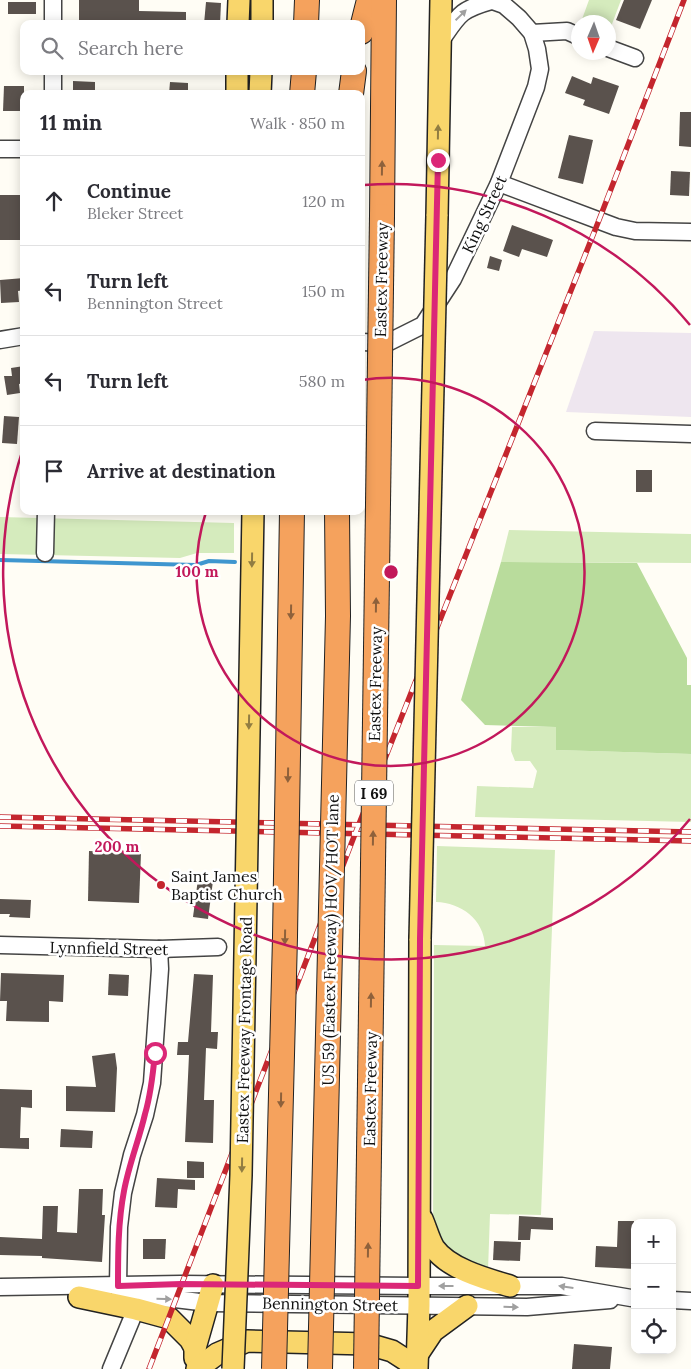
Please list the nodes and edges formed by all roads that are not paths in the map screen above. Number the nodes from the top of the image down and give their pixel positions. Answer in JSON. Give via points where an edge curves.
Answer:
{"nodes":[{"id":1,"x":53,"y":0,"type":"edge"},
{"id":2,"x":239,"y":0,"type":"edge"},
{"id":3,"x":262,"y":0,"type":"edge"},
{"id":4,"x":307,"y":0,"type":"edge"},
{"id":5,"x":369,"y":0,"type":"edge"},
{"id":6,"x":384,"y":0,"type":"edge"},
{"id":7,"x":441,"y":0,"type":"edge"},
{"id":8,"x":491,"y":0,"type":"edge"},
{"id":9,"x":53,"y":20,"type":"edge"},
{"id":10,"x":238,"y":20,"type":"edge"},
{"id":11,"x":262,"y":20,"type":"edge"},
{"id":12,"x":306,"y":20,"type":"edge"},
{"id":13,"x":364,"y":20,"type":"edge"},
{"id":14,"x":532,"y":33,"type":"junction"},
{"id":15,"x":571,"y":33,"type":"edge"},
{"id":16,"x":440,"y":42,"type":"junction"},
{"id":17,"x":616,"y":51,"type":"edge"},
{"id":18,"x":635,"y":58,"type":"dead end"},
{"id":19,"x":53,"y":75,"type":"edge"},
{"id":20,"x":237,"y":75,"type":"edge"},
{"id":21,"x":261,"y":75,"type":"edge"},
{"id":22,"x":304,"y":75,"type":"edge"},
{"id":23,"x":353,"y":75,"type":"edge"},
{"id":24,"x":53,"y":90,"type":"edge"},
{"id":25,"x":236,"y":90,"type":"edge"},
{"id":26,"x":260,"y":90,"type":"edge"},
{"id":27,"x":302,"y":90,"type":"edge"},
{"id":28,"x":352,"y":90,"type":"edge"},
{"id":29,"x":0,"y":149,"type":"edge"},
{"id":30,"x":20,"y":149,"type":"edge"},
{"id":31,"x":500,"y":183,"type":"junction"},
{"id":32,"x":691,"y":232,"type":"edge"},
{"id":33,"x":20,"y":337,"type":"edge"},
{"id":34,"x":0,"y":340,"type":"edge"},
{"id":35,"x":365,"y":342,"type":"edge"},
{"id":36,"x":595,"y":432,"type":"dead end"},
{"id":37,"x":691,"y":434,"type":"edge"},
{"id":38,"x":46,"y":515,"type":"edge"},
{"id":39,"x":252,"y":515,"type":"edge"},
{"id":40,"x":292,"y":515,"type":"edge"},
{"id":41,"x":337,"y":515,"type":"edge"},
{"id":42,"x":45,"y":553,"type":"dead end"},
{"id":43,"x":0,"y":945,"type":"edge"},
{"id":44,"x":218,"y":947,"type":"dead end"},
{"id":45,"x":159,"y":950,"type":"junction"},
{"id":46,"x":418,"y":1212,"type":"junction"},
{"id":47,"x":118,"y":1286,"type":"junction"},
{"id":48,"x":510,"y":1286,"type":"junction"},
{"id":49,"x":0,"y":1287,"type":"edge"},
{"id":50,"x":28,"y":1288,"type":"junction"},
{"id":51,"x":210,"y":1294,"type":"junction"},
{"id":52,"x":418,"y":1296,"type":"junction"},
{"id":53,"x":79,"y":1297,"type":"joint"},
{"id":54,"x":631,"y":1298,"type":"edge"},
{"id":55,"x":631,"y":1298,"type":"edge"},
{"id":56,"x":676,"y":1300,"type":"edge"},
{"id":57,"x":691,"y":1301,"type":"edge"},
{"id":58,"x":138,"y":1304,"type":"junction"},
{"id":59,"x":467,"y":1306,"type":"junction"},
{"id":60,"x":196,"y":1362,"type":"edge"},
{"id":61,"x":417,"y":1364,"type":"edge"},
{"id":62,"x":111,"y":1369,"type":"edge"},
{"id":63,"x":233,"y":1369,"type":"edge"},
{"id":64,"x":273,"y":1369,"type":"edge"},
{"id":65,"x":320,"y":1369,"type":"edge"},
{"id":66,"x":366,"y":1369,"type":"edge"}],
"edges":[{"from":1,"to":9,"type":"street"},
{"from":2,"to":10,"type":"main road"},
{"from":3,"to":11,"type":"main road"},
{"from":4,"to":12,"type":"highway"},
{"from":5,"to":13,"type":"highway"},
{"from":66,"to":6,"type":"highway","name":"Eastex Freeway","number":"I 69","one_way":true,"bridge":true},
{"from":7,"to":16,"type":"main road"},
{"from":8,"to":14,"type":"street","via":[[504,5]]},
{"from":16,"to":8,"type":"street","one_way":true,"via":[[463,11]]},
{"from":14,"to":15,"type":"street"},
{"from":14,"to":31,"type":"street","name":"King Street","via":[[540,69]]},
{"from":46,"to":16,"type":"main road","one_way":true,"bridge":true,"via":[[420,939]]},
{"from":17,"to":18,"type":"street"},
{"from":19,"to":24,"type":"street"},
{"from":20,"to":25,"type":"main road"},
{"from":21,"to":26,"type":"main road"},
{"from":22,"to":27,"type":"highway"},
{"from":23,"to":28,"type":"highway"},
{"from":29,"to":30,"type":"street"},
{"from":31,"to":32,"type":"street","via":[[616,228]]},
{"from":31,"to":35,"type":"street","name":"King Street","via":[[452,279],[423,325],[387,343]]},
{"from":33,"to":34,"type":"street"},
{"from":36,"to":37,"type":"street"},
{"from":38,"to":42,"type":"street"},
{"from":39,"to":63,"type":"main road","name":"Eastex Freeway Frontage Road","one_way":true,"bridge":true,"via":[[242,1175]]},
{"from":40,"to":64,"type":"highway","one_way":true,"bridge":true},
{"from":41,"to":65,"type":"highway","name":"US 59 (Eastex Freeway) HOV/HOT lane","bridge":true,"via":[[338,616]]},
{"from":43,"to":45,"type":"street","name":"Lynnfield Street"},
{"from":44,"to":45,"type":"street","name":"Lynnfield Street"},
{"from":45,"to":47,"type":"street","via":[[152,1082],[124,1193],[119,1227]]},
{"from":46,"to":48,"type":"main road","via":[[435,1248],[450,1262],[471,1274]]},
{"from":46,"to":52,"type":"main road"},
{"from":47,"to":50,"type":"street","name":"Bennington Street"},
{"from":47,"to":51,"type":"street","name":"Bennington Street","via":[[181,1284]]},
{"from":48,"to":52,"type":"street","name":"Bennington Street","one_way":true},
{"from":54,"to":48,"type":"street","name":"Bennington Street","one_way":true,"via":[[562,1286]]},
{"from":49,"to":50,"type":"street","name":"Bennington Street"},
{"from":50,"to":53,"type":"street","name":"Bennington Street"},
{"from":51,"to":52,"type":"street","name":"Bennington Street"},
{"from":58,"to":51,"type":"street","name":"Bennington Street","one_way":true},
{"from":51,"to":60,"type":"main road"},
{"from":52,"to":59,"type":"street","name":"Bennington Street"},
{"from":52,"to":61,"type":"main road"},
{"from":53,"to":58,"type":"main road"},
{"from":59,"to":55,"type":"street","name":"Bennington Street","one_way":true,"via":[[527,1307]]},
{"from":56,"to":57,"type":"street"},
{"from":58,"to":60,"type":"main road","via":[[169,1318],[190,1339]]},
{"from":58,"to":62,"type":"street"},
{"from":59,"to":61,"type":"main road","via":[[433,1332]]},
{"from":60,"to":61,"type":"main road","via":[[247,1341],[368,1344],[392,1351]]}]}
